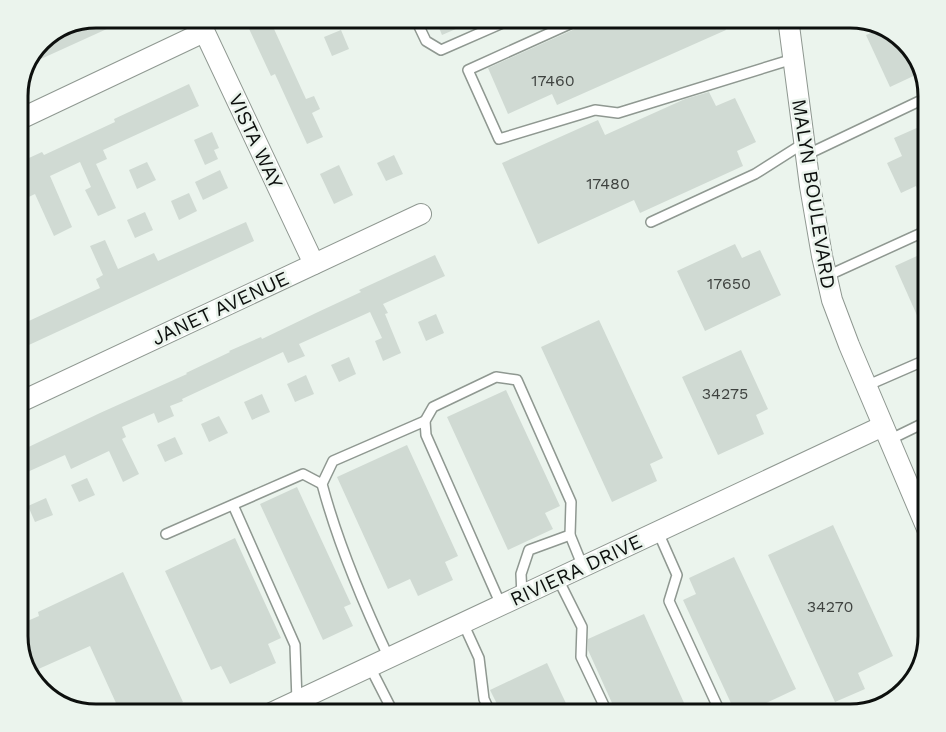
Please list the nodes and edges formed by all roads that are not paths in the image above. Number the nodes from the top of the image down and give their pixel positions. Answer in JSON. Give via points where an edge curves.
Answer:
{"nodes":[{"id":1,"x":195,"y":28,"type":"edge"},
{"id":2,"x":202,"y":28,"type":"edge"},
{"id":3,"x":420,"y":28,"type":"edge"},
{"id":4,"x":491,"y":28,"type":"edge"},
{"id":5,"x":561,"y":28,"type":"edge"},
{"id":6,"x":791,"y":28,"type":"edge"},
{"id":7,"x":793,"y":59,"type":"junction"},
{"id":8,"x":918,"y":102,"type":"edge"},
{"id":9,"x":29,"y":114,"type":"edge"},
{"id":10,"x":805,"y":149,"type":"junction"},
{"id":11,"x":421,"y":214,"type":"dead end"},
{"id":12,"x":651,"y":222,"type":"dead end"},
{"id":13,"x":918,"y":235,"type":"edge"},
{"id":14,"x":314,"y":264,"type":"junction"},
{"id":15,"x":827,"y":276,"type":"junction"},
{"id":16,"x":918,"y":363,"type":"edge"},
{"id":17,"x":866,"y":386,"type":"junction"},
{"id":18,"x":29,"y":398,"type":"edge"},
{"id":19,"x":425,"y":421,"type":"junction"},
{"id":20,"x":918,"y":424,"type":"edge"},
{"id":21,"x":886,"y":433,"type":"junction"},
{"id":22,"x":322,"y":484,"type":"junction"},
{"id":23,"x":233,"y":505,"type":"junction"},
{"id":24,"x":918,"y":508,"type":"edge"},
{"id":25,"x":658,"y":532,"type":"junction"},
{"id":26,"x":166,"y":534,"type":"dead end"},
{"id":27,"x":570,"y":535,"type":"junction"},
{"id":28,"x":584,"y":567,"type":"junction"},
{"id":29,"x":558,"y":579,"type":"junction"},
{"id":30,"x":522,"y":596,"type":"junction"},
{"id":31,"x":501,"y":605,"type":"junction"},
{"id":32,"x":463,"y":623,"type":"junction"},
{"id":33,"x":389,"y":658,"type":"junction"},
{"id":34,"x":370,"y":667,"type":"junction"},
{"id":35,"x":297,"y":701,"type":"junction"},
{"id":36,"x":291,"y":704,"type":"edge"},
{"id":37,"x":389,"y":704,"type":"edge"},
{"id":38,"x":486,"y":704,"type":"edge"},
{"id":39,"x":603,"y":704,"type":"edge"},
{"id":40,"x":716,"y":704,"type":"edge"}],
"edges":[{"from":1,"to":9,"type":"street"},
{"from":2,"to":14,"type":"street","name":"VISTA WAY"},
{"from":3,"to":4,"type":"lane","via":[[426,41],[441,50]]},
{"from":5,"to":7,"type":"lane","via":[[468,70],[499,139],[595,110],[618,113]]},
{"from":6,"to":7,"type":"street","name":"MALYN BOULEVARD"},
{"from":7,"to":10,"type":"street","name":"MALYN BOULEVARD"},
{"from":8,"to":10,"type":"lane"},
{"from":10,"to":12,"type":"lane"},
{"from":10,"to":15,"type":"street","name":"MALYN BOULEVARD"},
{"from":11,"to":14,"type":"street","name":"JANET AVENUE"},
{"from":13,"to":15,"type":"lane"},
{"from":14,"to":18,"type":"street","name":"JANET AVENUE"},
{"from":15,"to":17,"type":"street","name":"MALYN BOULEVARD","via":[[832,300]]},
{"from":16,"to":17,"type":"lane"},
{"from":17,"to":21,"type":"street","name":"MALYN BOULEVARD"},
{"from":19,"to":22,"type":"lane","via":[[333,461]]},
{"from":19,"to":27,"type":"lane","via":[[433,407],[496,377],[517,380],[571,502]]},
{"from":19,"to":31,"type":"lane","via":[[426,435]]},
{"from":20,"to":21,"type":"lane"},
{"from":21,"to":24,"type":"street","name":"MALYN BOULEVARD"},
{"from":21,"to":25,"type":"street","name":"RIVIERA DRIVE"},
{"from":22,"to":23,"type":"lane","via":[[303,474]]},
{"from":22,"to":33,"type":"lane","via":[[363,601]]},
{"from":23,"to":26,"type":"lane"},
{"from":23,"to":35,"type":"lane","via":[[295,645]]},
{"from":25,"to":28,"type":"street","name":"RIVIERA DRIVE"},
{"from":25,"to":40,"type":"lane","via":[[677,575],[669,601]]},
{"from":27,"to":28,"type":"lane"},
{"from":27,"to":30,"type":"lane","via":[[529,550],[521,574]]},
{"from":28,"to":29,"type":"street","name":"RIVIERA DRIVE"},
{"from":29,"to":30,"type":"street","name":"RIVIERA DRIVE"},
{"from":29,"to":39,"type":"lane","via":[[582,627],[581,657]]},
{"from":30,"to":31,"type":"street","name":"RIVIERA DRIVE"},
{"from":31,"to":32,"type":"street","name":"RIVIERA DRIVE"},
{"from":32,"to":33,"type":"street","name":"RIVIERA DRIVE"},
{"from":32,"to":38,"type":"lane","via":[[479,658]]},
{"from":33,"to":34,"type":"street","name":"RIVIERA DRIVE"},
{"from":34,"to":35,"type":"street","name":"RIVIERA DRIVE"},
{"from":34,"to":37,"type":"lane"},
{"from":35,"to":36,"type":"street","name":"RIVIERA DRIVE"}]}
